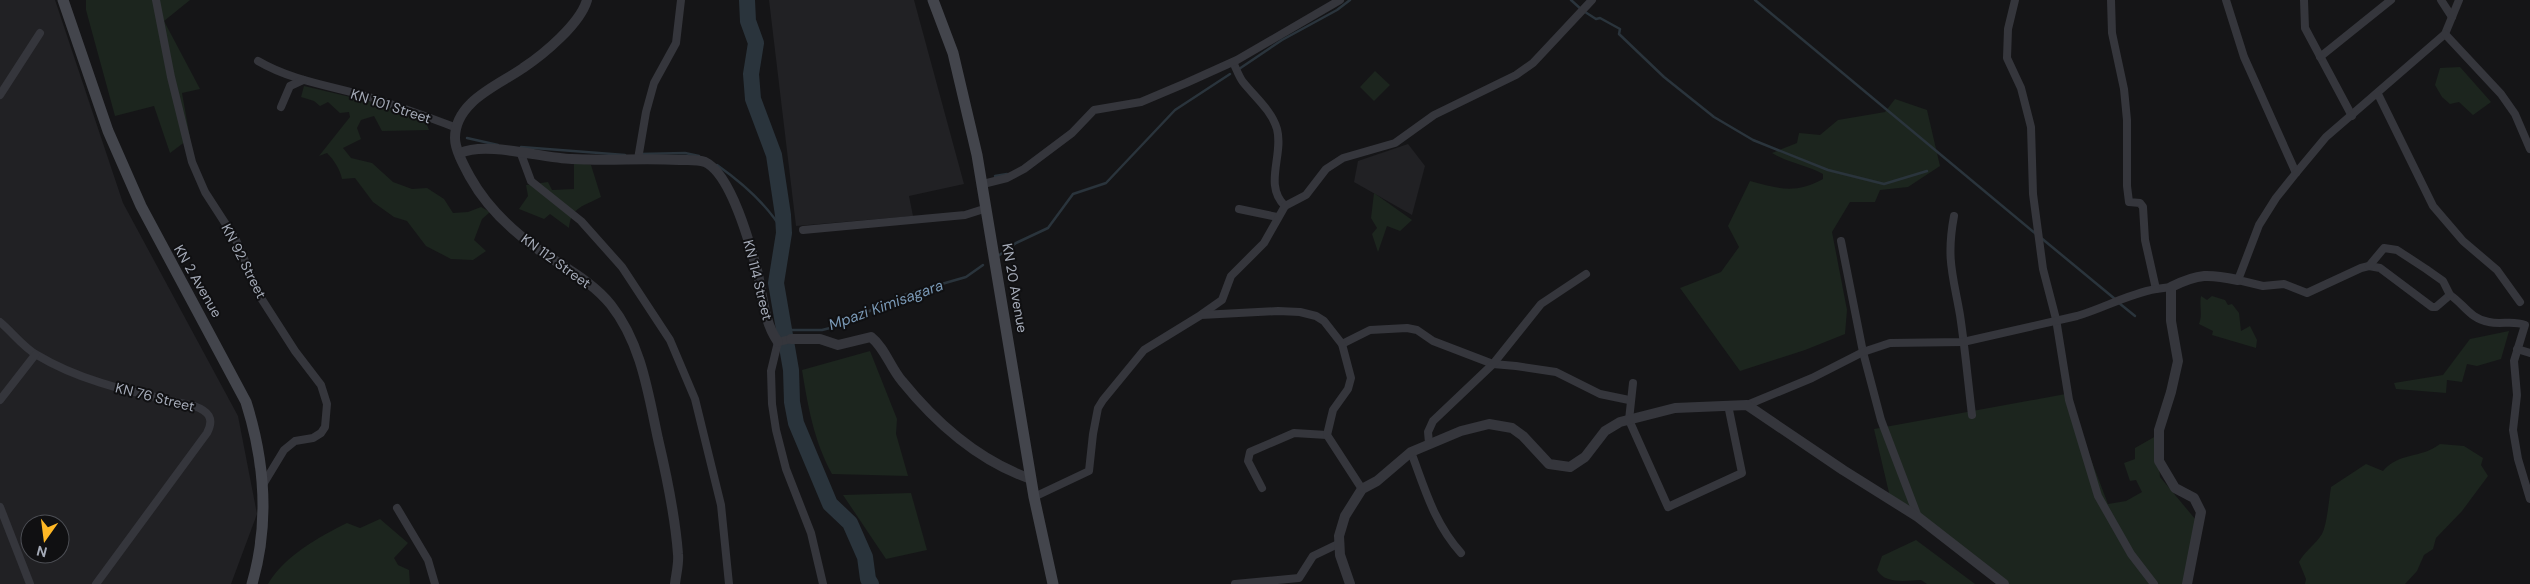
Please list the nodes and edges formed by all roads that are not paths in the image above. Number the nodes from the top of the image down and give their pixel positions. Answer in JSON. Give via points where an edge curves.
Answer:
{"nodes":[{"id":1,"x":63,"y":0,"type":"edge"},
{"id":2,"x":156,"y":0,"type":"edge"},
{"id":3,"x":587,"y":0,"type":"edge"},
{"id":4,"x":681,"y":0,"type":"edge"},
{"id":5,"x":933,"y":0,"type":"edge"},
{"id":6,"x":1340,"y":0,"type":"edge"},
{"id":7,"x":1592,"y":0,"type":"edge"},
{"id":8,"x":2015,"y":0,"type":"edge"},
{"id":9,"x":2112,"y":0,"type":"edge"},
{"id":10,"x":2226,"y":0,"type":"edge"},
{"id":11,"x":2304,"y":0,"type":"edge"},
{"id":12,"x":2391,"y":0,"type":"edge"},
{"id":13,"x":2441,"y":0,"type":"edge"},
{"id":14,"x":2459,"y":0,"type":"edge"},
{"id":15,"x":2452,"y":17,"type":"junction"},
{"id":16,"x":40,"y":33,"type":"dead end"},
{"id":17,"x":2445,"y":34,"type":"junction"},
{"id":18,"x":2320,"y":57,"type":"junction"},
{"id":19,"x":258,"y":61,"type":"dead end"},
{"id":20,"x":1233,"y":62,"type":"junction"},
{"id":21,"x":303,"y":80,"type":"junction"},
{"id":22,"x":2378,"y":94,"type":"junction"},
{"id":23,"x":0,"y":95,"type":"edge"},
{"id":24,"x":281,"y":107,"type":"dead end"},
{"id":25,"x":2352,"y":116,"type":"junction"},
{"id":26,"x":457,"y":128,"type":"junction"},
{"id":27,"x":2530,"y":149,"type":"edge"},
{"id":28,"x":460,"y":153,"type":"junction"},
{"id":29,"x":521,"y":154,"type":"junction"},
{"id":30,"x":638,"y":159,"type":"junction"},
{"id":31,"x":2296,"y":173,"type":"junction"},
{"id":32,"x":983,"y":184,"type":"junction"},
{"id":33,"x":1285,"y":206,"type":"junction"},
{"id":34,"x":987,"y":208,"type":"junction"},
{"id":35,"x":1239,"y":209,"type":"dead end"},
{"id":36,"x":1954,"y":216,"type":"dead end"},
{"id":37,"x":1277,"y":217,"type":"junction"},
{"id":38,"x":802,"y":230,"type":"dead end"},
{"id":39,"x":1841,"y":241,"type":"dead end"},
{"id":40,"x":2369,"y":266,"type":"junction"},
{"id":41,"x":1586,"y":274,"type":"dead end"},
{"id":42,"x":2238,"y":280,"type":"junction"},
{"id":43,"x":2171,"y":287,"type":"junction"},
{"id":44,"x":2156,"y":289,"type":"junction"},
{"id":45,"x":2450,"y":295,"type":"junction"},
{"id":46,"x":2520,"y":302,"type":"dead end"},
{"id":47,"x":1201,"y":315,"type":"junction"},
{"id":48,"x":2056,"y":319,"type":"junction"},
{"id":49,"x":0,"y":322,"type":"edge"},
{"id":50,"x":791,"y":339,"type":"joint"},
{"id":51,"x":778,"y":342,"type":"junction"},
{"id":52,"x":1963,"y":342,"type":"junction"},
{"id":53,"x":1342,"y":344,"type":"junction"},
{"id":54,"x":2517,"y":349,"type":"junction"},
{"id":55,"x":1863,"y":352,"type":"junction"},
{"id":56,"x":2530,"y":352,"type":"edge"},
{"id":57,"x":35,"y":355,"type":"junction"},
{"id":58,"x":1493,"y":364,"type":"junction"},
{"id":59,"x":1633,"y":383,"type":"dead end"},
{"id":60,"x":0,"y":400,"type":"edge"},
{"id":61,"x":1630,"y":400,"type":"junction"},
{"id":62,"x":1728,"y":405,"type":"junction"},
{"id":63,"x":1747,"y":405,"type":"junction"},
{"id":64,"x":1972,"y":415,"type":"dead end"},
{"id":65,"x":1629,"y":420,"type":"junction"},
{"id":66,"x":1327,"y":435,"type":"junction"},
{"id":67,"x":1428,"y":442,"type":"junction"},
{"id":68,"x":1411,"y":452,"type":"junction"},
{"id":69,"x":1031,"y":479,"type":"junction"},
{"id":70,"x":264,"y":483,"type":"junction"},
{"id":71,"x":1262,"y":488,"type":"dead end"},
{"id":72,"x":1362,"y":489,"type":"junction"},
{"id":73,"x":1034,"y":497,"type":"junction"},
{"id":74,"x":2530,"y":499,"type":"edge"},
{"id":75,"x":0,"y":507,"type":"edge"},
{"id":76,"x":397,"y":508,"type":"dead end"},
{"id":77,"x":1918,"y":517,"type":"junction"},
{"id":78,"x":1340,"y":543,"type":"junction"},
{"id":79,"x":1461,"y":553,"type":"dead end"},
{"id":80,"x":30,"y":584,"type":"edge"},
{"id":81,"x":96,"y":584,"type":"edge"},
{"id":82,"x":252,"y":584,"type":"edge"},
{"id":83,"x":435,"y":584,"type":"edge"},
{"id":84,"x":675,"y":584,"type":"edge"},
{"id":85,"x":729,"y":584,"type":"edge"},
{"id":86,"x":822,"y":584,"type":"edge"},
{"id":87,"x":1053,"y":584,"type":"edge"},
{"id":88,"x":1235,"y":584,"type":"edge"},
{"id":89,"x":1350,"y":584,"type":"edge"},
{"id":90,"x":2004,"y":584,"type":"edge"},
{"id":91,"x":2154,"y":584,"type":"edge"},
{"id":92,"x":2187,"y":584,"type":"edge"}],
"edges":[{"from":1,"to":70,"type":"main road","name":"KN 2 Avenue","via":[[84,68],[141,206],[246,402],[256,434]]},
{"from":2,"to":70,"type":"street","name":"KN 92 Street","via":[[192,162],[206,192],[236,240],[261,298],[321,385],[327,404],[325,427],[313,438],[295,441],[284,450]]},
{"from":3,"to":26,"type":"street","via":[[571,25],[538,56],[475,99]]},
{"from":4,"to":30,"type":"street","via":[[676,43],[654,83]]},
{"from":5,"to":32,"type":"main road","name":"KN 20 Avenue","via":[[953,53]]},
{"from":6,"to":20,"type":"street"},
{"from":7,"to":33,"type":"street","via":[[1533,63],[1434,115],[1395,143],[1343,158],[1326,169],[1306,195]]},
{"from":8,"to":48,"type":"street","via":[[2008,29],[2007,58],[2021,88],[2031,127],[2033,194],[2043,269]]},
{"from":9,"to":44,"type":"street","via":[[2112,33],[2127,120],[2129,202],[2143,207],[2145,240]]},
{"from":10,"to":31,"type":"street","via":[[2244,57]]},
{"from":11,"to":18,"type":"street","via":[[2305,28]]},
{"from":12,"to":18,"type":"street"},
{"from":13,"to":15,"type":"street"},
{"from":14,"to":15,"type":"street"},
{"from":15,"to":17,"type":"street"},
{"from":16,"to":23,"type":"street"},
{"from":17,"to":22,"type":"street"},
{"from":17,"to":27,"type":"street","via":[[2505,100],[2515,114]]},
{"from":18,"to":25,"type":"street"},
{"from":19,"to":21,"type":"street","name":"KN 101 Street"},
{"from":20,"to":32,"type":"street","via":[[1147,100],[1094,110],[1072,134],[1024,169],[1007,178]]},
{"from":20,"to":33,"type":"street","via":[[1242,81],[1277,129],[1279,147],[1274,181],[1277,199]]},
{"from":21,"to":24,"type":"street","via":[[290,86]]},
{"from":21,"to":26,"type":"street","name":"KN 101 Street","via":[[371,98]]},
{"from":22,"to":25,"type":"street"},
{"from":22,"to":46,"type":"street","via":[[2433,206],[2463,241],[2497,270]]},
{"from":25,"to":31,"type":"street","via":[[2326,137]]},
{"from":26,"to":28,"type":"street","name":"KN 112 Street","via":[[455,138]]},
{"from":28,"to":29,"type":"street","name":"KN 114 Street","via":[[479,148]]},
{"from":28,"to":84,"type":"street","name":"KN 112 Street","via":[[480,195],[507,225],[592,287],[610,304],[629,333],[641,366],[670,494],[678,556]]},
{"from":29,"to":30,"type":"street","name":"KN 114 Street","via":[[572,159]]},
{"from":29,"to":85,"type":"street","via":[[531,181],[580,221],[622,267],[670,340],[696,399],[721,505]]},
{"from":30,"to":51,"type":"street","name":"KN 114 Street","via":[[699,160],[714,168],[739,214],[772,334]]},
{"from":31,"to":42,"type":"street","via":[[2259,225]]},
{"from":32,"to":34,"type":"main road","name":"KN 20 Avenue"},
{"from":33,"to":37,"type":"street"},
{"from":34,"to":38,"type":"street","via":[[965,215]]},
{"from":34,"to":69,"type":"main road","name":"KN 20 Avenue"},
{"from":35,"to":37,"type":"street"},
{"from":36,"to":52,"type":"street","via":[[1949,244],[1950,270]]},
{"from":37,"to":47,"type":"street","via":[[1264,244],[1228,280],[1222,300]]},
{"from":39,"to":55,"type":"street"},
{"from":40,"to":42,"type":"street","via":[[2307,293],[2284,284],[2263,286]]},
{"from":40,"to":45,"type":"street","via":[[2380,268],[2432,307]]},
{"from":40,"to":45,"type":"street","via":[[2384,248],[2397,250],[2443,280]]},
{"from":41,"to":58,"type":"street","via":[[1535,310]]},
{"from":42,"to":43,"type":"street","via":[[2192,276]]},
{"from":43,"to":44,"type":"street"},
{"from":43,"to":92,"type":"street","via":[[2171,321],[2178,361],[2159,430],[2159,461],[2175,488],[2194,498],[2201,512]]},
{"from":44,"to":48,"type":"street","via":[[2132,294],[2094,311]]},
{"from":45,"to":54,"type":"street","via":[[2473,316],[2489,322],[2525,325]]},
{"from":47,"to":53,"type":"street","via":[[1300,312],[1324,321]]},
{"from":47,"to":73,"type":"street","via":[[1144,350],[1103,400],[1086,474]]},
{"from":48,"to":52,"type":"street"},
{"from":48,"to":91,"type":"street","via":[[2069,400],[2098,496],[2131,554]]},
{"from":49,"to":57,"type":"street","name":"KN 76 Street"},
{"from":50,"to":51,"type":"street"},
{"from":50,"to":69,"type":"street","via":[[820,339],[838,345],[871,337],[909,390],[954,435],[995,463]]},
{"from":51,"to":86,"type":"street","via":[[772,371],[776,430],[786,469],[811,533]]},
{"from":52,"to":55,"type":"street","via":[[1890,343]]},
{"from":52,"to":64,"type":"street"},
{"from":53,"to":58,"type":"street","via":[[1370,330],[1407,328]]},
{"from":53,"to":66,"type":"street","via":[[1351,378],[1348,389],[1332,410]]},
{"from":54,"to":56,"type":"street"},
{"from":54,"to":74,"type":"street","via":[[2514,361],[2517,395],[2514,440]]},
{"from":55,"to":63,"type":"street"},
{"from":55,"to":77,"type":"street","via":[[1881,420]]},
{"from":57,"to":60,"type":"street"},
{"from":57,"to":81,"type":"street","name":"KN 76 Street","via":[[99,384],[194,406],[210,416],[207,433]]},
{"from":58,"to":61,"type":"street","via":[[1556,372],[1600,394]]},
{"from":58,"to":67,"type":"street","via":[[1433,421]]},
{"from":59,"to":61,"type":"street"},
{"from":61,"to":65,"type":"street"},
{"from":62,"to":63,"type":"street"},
{"from":62,"to":65,"type":"street","via":[[1675,408]]},
{"from":62,"to":65,"type":"street","via":[[1742,473],[1671,507],[1666,506]]},
{"from":63,"to":77,"type":"street"},
{"from":65,"to":67,"type":"street","via":[[1605,431],[1584,457],[1570,466],[1549,464],[1512,428],[1489,424]]},
{"from":66,"to":71,"type":"street","via":[[1294,433],[1250,452],[1248,461]]},
{"from":66,"to":72,"type":"street"},
{"from":67,"to":68,"type":"street"},
{"from":68,"to":72,"type":"street","via":[[1377,481]]},
{"from":68,"to":79,"type":"street","via":[[1440,528]]},
{"from":69,"to":73,"type":"main road","name":"KN 20 Avenue"},
{"from":70,"to":82,"type":"main road","name":"KN 2 Avenue","via":[[262,541]]},
{"from":72,"to":78,"type":"street","via":[[1344,516]]},
{"from":73,"to":87,"type":"main road","name":"KN 20 Avenue"},
{"from":75,"to":80,"type":"street"},
{"from":76,"to":83,"type":"street","via":[[428,560]]},
{"from":77,"to":90,"type":"street"},
{"from":78,"to":88,"type":"street","via":[[1313,556],[1299,578]]},
{"from":78,"to":89,"type":"street","via":[[1340,555]]}]}
